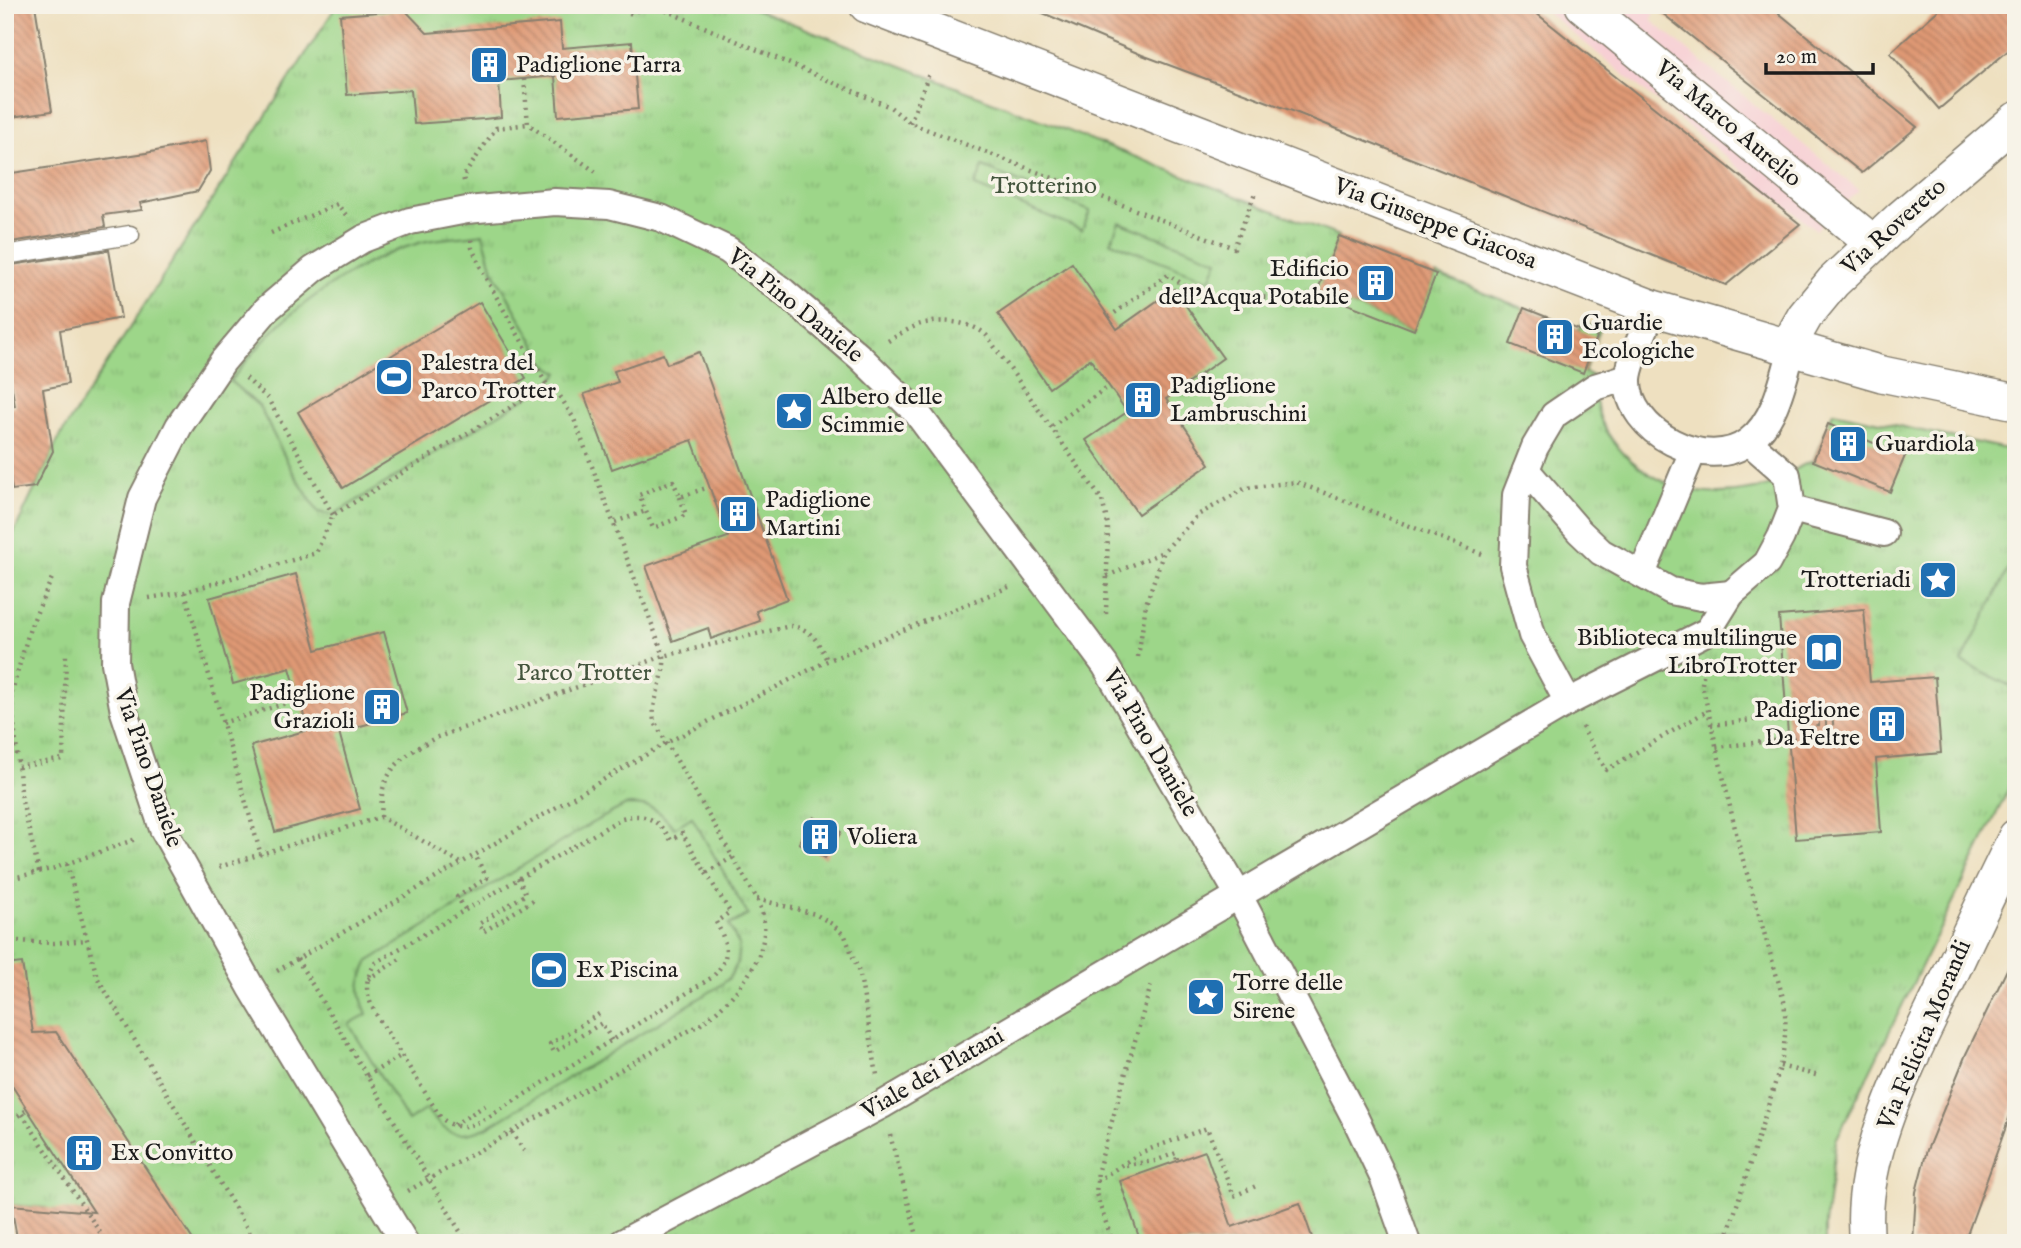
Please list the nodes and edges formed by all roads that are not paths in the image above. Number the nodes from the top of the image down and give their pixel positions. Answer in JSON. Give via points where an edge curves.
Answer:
{"nodes":[{"id":1,"x":889,"y":9,"type":"edge"},
{"id":2,"x":1604,"y":11,"type":"edge"},
{"id":3,"x":2016,"y":120,"type":"edge"},
{"id":4,"x":130,"y":235,"type":"dead end"},
{"id":5,"x":1873,"y":243,"type":"junction"},
{"id":6,"x":5,"y":255,"type":"edge"},
{"id":7,"x":1653,"y":308,"type":"junction"},
{"id":8,"x":1793,"y":349,"type":"junction"},
{"id":9,"x":1628,"y":377,"type":"junction"},
{"id":10,"x":2016,"y":402,"type":"edge"},
{"id":11,"x":1749,"y":442,"type":"junction"},
{"id":12,"x":1693,"y":451,"type":"junction"},
{"id":13,"x":1526,"y":470,"type":"junction"},
{"id":14,"x":1792,"y":509,"type":"junction"},
{"id":15,"x":1884,"y":533,"type":"dead end"},
{"id":16,"x":1642,"y":574,"type":"junction"},
{"id":17,"x":1731,"y":594,"type":"junction"},
{"id":18,"x":1567,"y":702,"type":"junction"},
{"id":19,"x":2016,"y":836,"type":"edge"},
{"id":20,"x":1238,"y":894,"type":"junction"},
{"id":21,"x":2003,"y":899,"type":"edge"},
{"id":22,"x":405,"y":1243,"type":"edge"},
{"id":23,"x":622,"y":1243,"type":"edge"},
{"id":24,"x":1407,"y":1243,"type":"edge"},
{"id":25,"x":1867,"y":1243,"type":"edge"}],
"edges":[{"from":1,"to":7,"type":"street","name":"Via Giuseppe Giacosa"},
{"from":2,"to":5,"type":"street","name":"Via Marco Aurelio"},
{"from":3,"to":5,"type":"street","name":"Via Rovereto"},
{"from":4,"to":6,"type":"lane"},
{"from":5,"to":8,"type":"street","name":"Via Rovereto","via":[[1811,307],[1797,330]]},
{"from":7,"to":8,"type":"street","name":"Via Giuseppe Giacosa"},
{"from":7,"to":9,"type":"street"},
{"from":8,"to":10,"type":"street","name":"Via Giuseppe Giacosa","via":[[1882,374]]},
{"from":8,"to":11,"type":"street","via":[[1778,397]]},
{"from":9,"to":12,"type":"street","via":[[1633,404],[1642,419],[1673,444]]},
{"from":9,"to":13,"type":"street","via":[[1595,387],[1554,415]]},
{"from":11,"to":12,"type":"street","via":[[1712,452]]},
{"from":11,"to":14,"type":"street","via":[[1787,475]]},
{"from":12,"to":16,"type":"street"},
{"from":13,"to":16,"type":"street","via":[[1601,552]]},
{"from":13,"to":18,"type":"street","via":[[1516,495],[1513,566],[1532,635]]},
{"from":14,"to":15,"type":"street"},
{"from":14,"to":17,"type":"street","via":[[1767,563]]},
{"from":16,"to":17,"type":"street","via":[[1671,591],[1701,597]]},
{"from":17,"to":18,"type":"street","name":"Viale dei Platani","via":[[1708,631]]},
{"from":18,"to":20,"type":"street","name":"Viale dei Platani"},
{"from":19,"to":21,"type":"street","name":"Via Felicita Morandi"},
{"from":20,"to":22,"type":"street","name":"Via Pino Daniele","via":[[1105,665],[917,413],[861,358],[728,250],[662,218],[610,205],[555,202],[467,210],[410,221],[363,239],[314,269],[267,309],[223,361],[179,426],[142,498],[116,603],[115,663],[124,712],[163,829]]},
{"from":20,"to":23,"type":"street","name":"Viale dei Platani","via":[[881,1105]]},
{"from":20,"to":24,"type":"street","name":"Via Pino Daniele","via":[[1356,1120]]},
{"from":21,"to":25,"type":"street","name":"Via Felicita Morandi","via":[[1914,1051],[1888,1115],[1867,1197]]}]}
